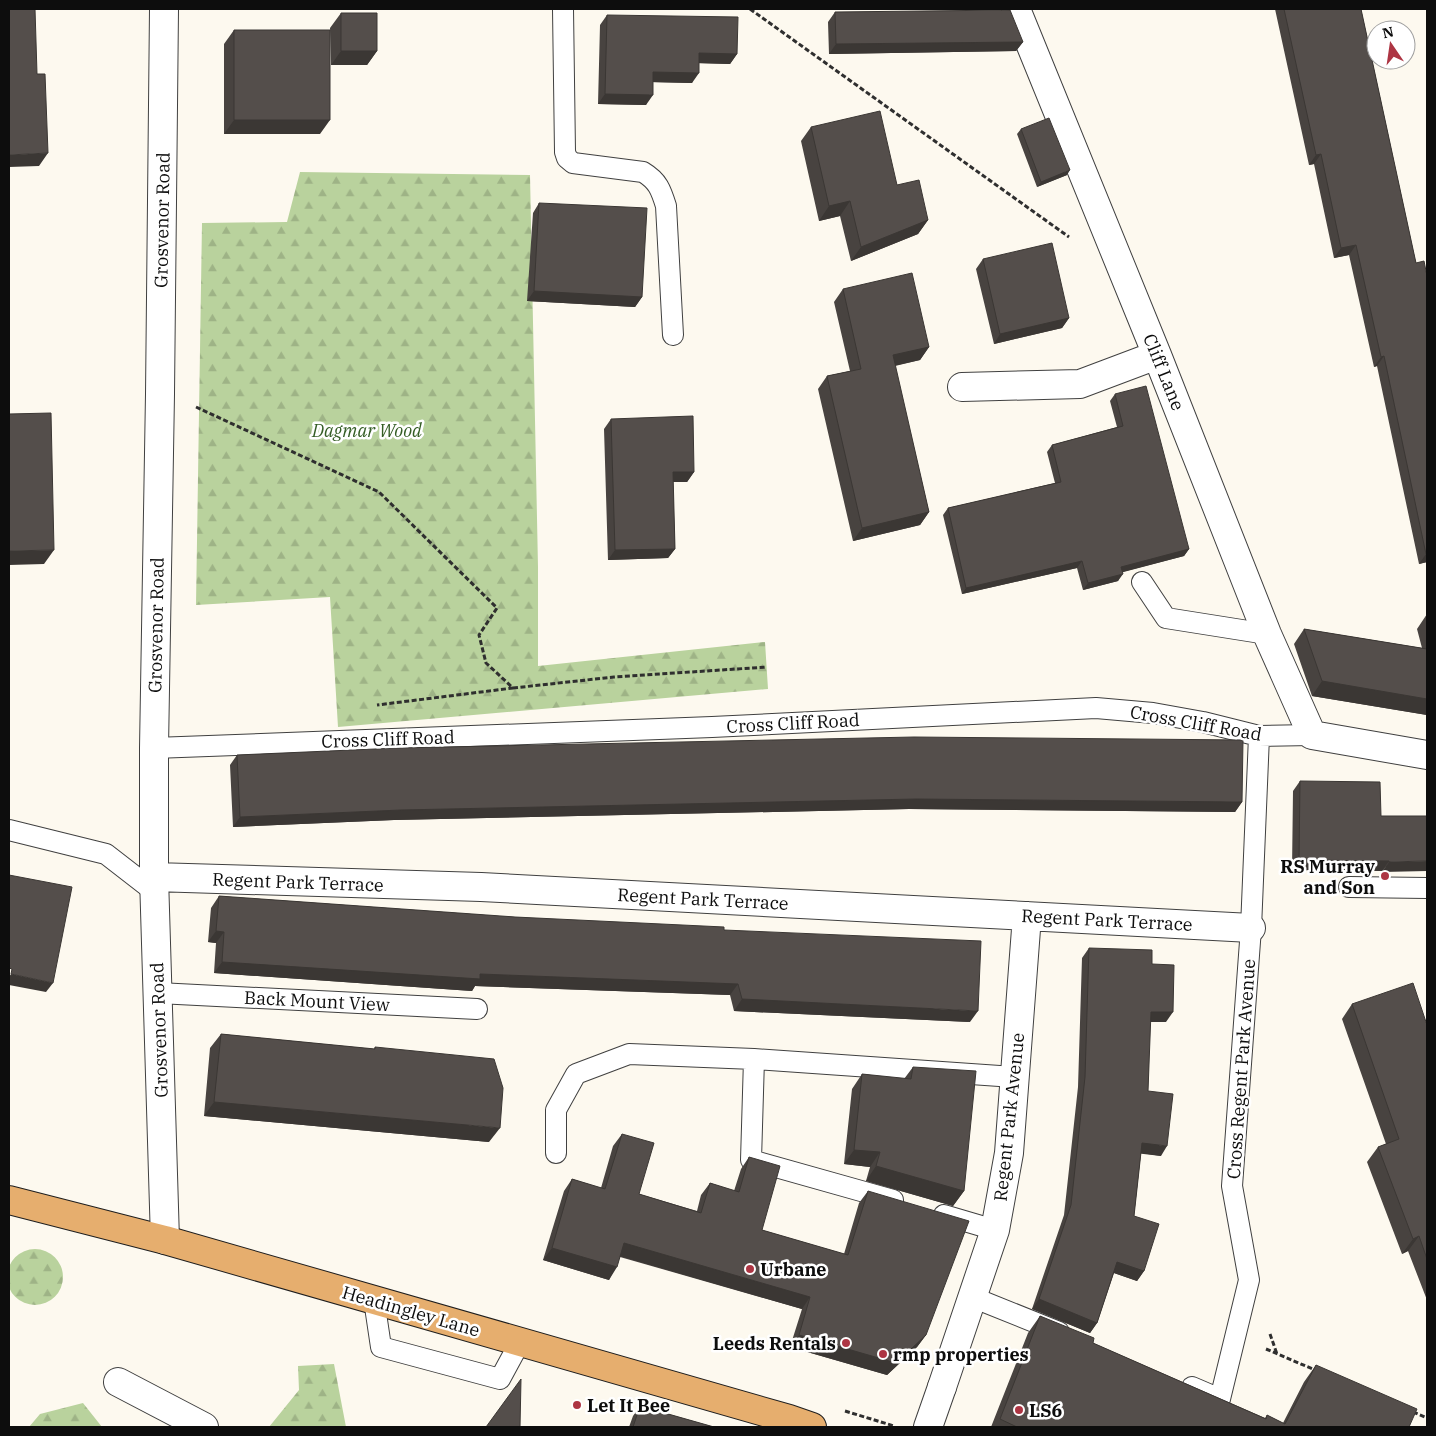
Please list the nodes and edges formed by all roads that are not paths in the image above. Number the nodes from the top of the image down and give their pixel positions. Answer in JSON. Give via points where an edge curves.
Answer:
{"nodes":[{"id":1,"x":164,"y":9,"type":"edge"},
{"id":2,"x":563,"y":9,"type":"edge"},
{"id":3,"x":1016,"y":9,"type":"edge"},
{"id":4,"x":673,"y":336,"type":"dead end"},
{"id":5,"x":1157,"y":355,"type":"junction"},
{"id":6,"x":962,"y":387,"type":"dead end"},
{"id":7,"x":1142,"y":582,"type":"dead end"},
{"id":8,"x":1267,"y":634,"type":"junction"},
{"id":9,"x":1312,"y":735,"type":"junction"},
{"id":10,"x":1259,"y":736,"type":"junction"},
{"id":11,"x":154,"y":748,"type":"junction"},
{"id":12,"x":1427,"y":756,"type":"edge"},
{"id":13,"x":9,"y":830,"type":"edge"},
{"id":14,"x":155,"y":885,"type":"junction"},
{"id":15,"x":1349,"y":887,"type":"dead end"},
{"id":16,"x":1427,"y":888,"type":"edge"},
{"id":17,"x":1027,"y":916,"type":"junction"},
{"id":18,"x":1252,"y":928,"type":"junction"},
{"id":19,"x":158,"y":993,"type":"junction"},
{"id":20,"x":477,"y":1009,"type":"dead end"},
{"id":21,"x":754,"y":1059,"type":"junction"},
{"id":22,"x":1014,"y":1077,"type":"junction"},
{"id":23,"x":556,"y":1153,"type":"dead end"},
{"id":24,"x":9,"y":1200,"type":"edge"},
{"id":25,"x":995,"y":1230,"type":"junction"},
{"id":26,"x":165,"y":1240,"type":"junction"},
{"id":27,"x":972,"y":1297,"type":"junction"},
{"id":28,"x":374,"y":1300,"type":"junction"},
{"id":29,"x":1073,"y":1338,"type":"edge"},
{"id":30,"x":520,"y":1342,"type":"junction"},
{"id":31,"x":1174,"y":1380,"type":"edge"},
{"id":32,"x":118,"y":1382,"type":"dead end"},
{"id":33,"x":204,"y":1427,"type":"edge"},
{"id":34,"x":812,"y":1427,"type":"edge"},
{"id":35,"x":928,"y":1427,"type":"edge"}],
"edges":[{"from":1,"to":11,"type":"street","name":"Grosvenor Road"},
{"from":2,"to":4,"type":"lane","via":[[567,158],[573,162],[643,172],[652,177],[661,189],[666,206]]},
{"from":3,"to":5,"type":"street","name":"Cliff Lane"},
{"from":5,"to":6,"type":"street","via":[[1080,384]]},
{"from":5,"to":8,"type":"street","name":"Cliff Lane"},
{"from":7,"to":8,"type":"lane","via":[[1166,618]]},
{"from":8,"to":9,"type":"street","name":"Cliff Lane"},
{"from":9,"to":10,"type":"lane","name":"Cross Cliff Road"},
{"from":9,"to":12,"type":"street","name":"Cross Cliff Road"},
{"from":10,"to":11,"type":"lane","name":"Cross Cliff Road","via":[[1152,713],[1096,708],[712,727]]},
{"from":10,"to":18,"type":"lane","name":"Cross Regent Park Avenue"},
{"from":11,"to":14,"type":"street","name":"Grosvenor Road"},
{"from":13,"to":14,"type":"lane","via":[[106,854]]},
{"from":14,"to":17,"type":"street","name":"Regent Park Terrace","via":[[480,887]]},
{"from":14,"to":19,"type":"street","name":"Grosvenor Road"},
{"from":15,"to":16,"type":"lane"},
{"from":17,"to":18,"type":"street","name":"Regent Park Terrace"},
{"from":17,"to":22,"type":"street","name":"Regent Park Avenue"},
{"from":18,"to":31,"type":"lane","name":"Cross Regent Park Avenue","via":[[1232,1186],[1249,1280],[1220,1398]]},
{"from":19,"to":20,"type":"lane","name":"Back Mount View"},
{"from":19,"to":26,"type":"street","name":"Grosvenor Road"},
{"from":21,"to":22,"type":"lane"},
{"from":21,"to":23,"type":"lane","via":[[629,1054],[576,1074],[556,1110]]},
{"from":21,"to":25,"type":"lane","via":[[751,1160]]},
{"from":22,"to":25,"type":"street","name":"Regent Park Avenue","via":[[1009,1154]]},
{"from":24,"to":26,"type":"highway","name":"Headingley Lane"},
{"from":25,"to":27,"type":"street","name":"Regent Park Avenue"},
{"from":26,"to":28,"type":"highway","name":"Headingley Lane"},
{"from":27,"to":29,"type":"lane"},
{"from":27,"to":35,"type":"street","name":"Regent Park Avenue"},
{"from":28,"to":30,"type":"highway","name":"Headingley Lane"},
{"from":28,"to":30,"type":"lane","via":[[381,1347],[500,1379]]},
{"from":30,"to":34,"type":"highway","name":"Headingley Lane"},
{"from":32,"to":33,"type":"street"}]}
